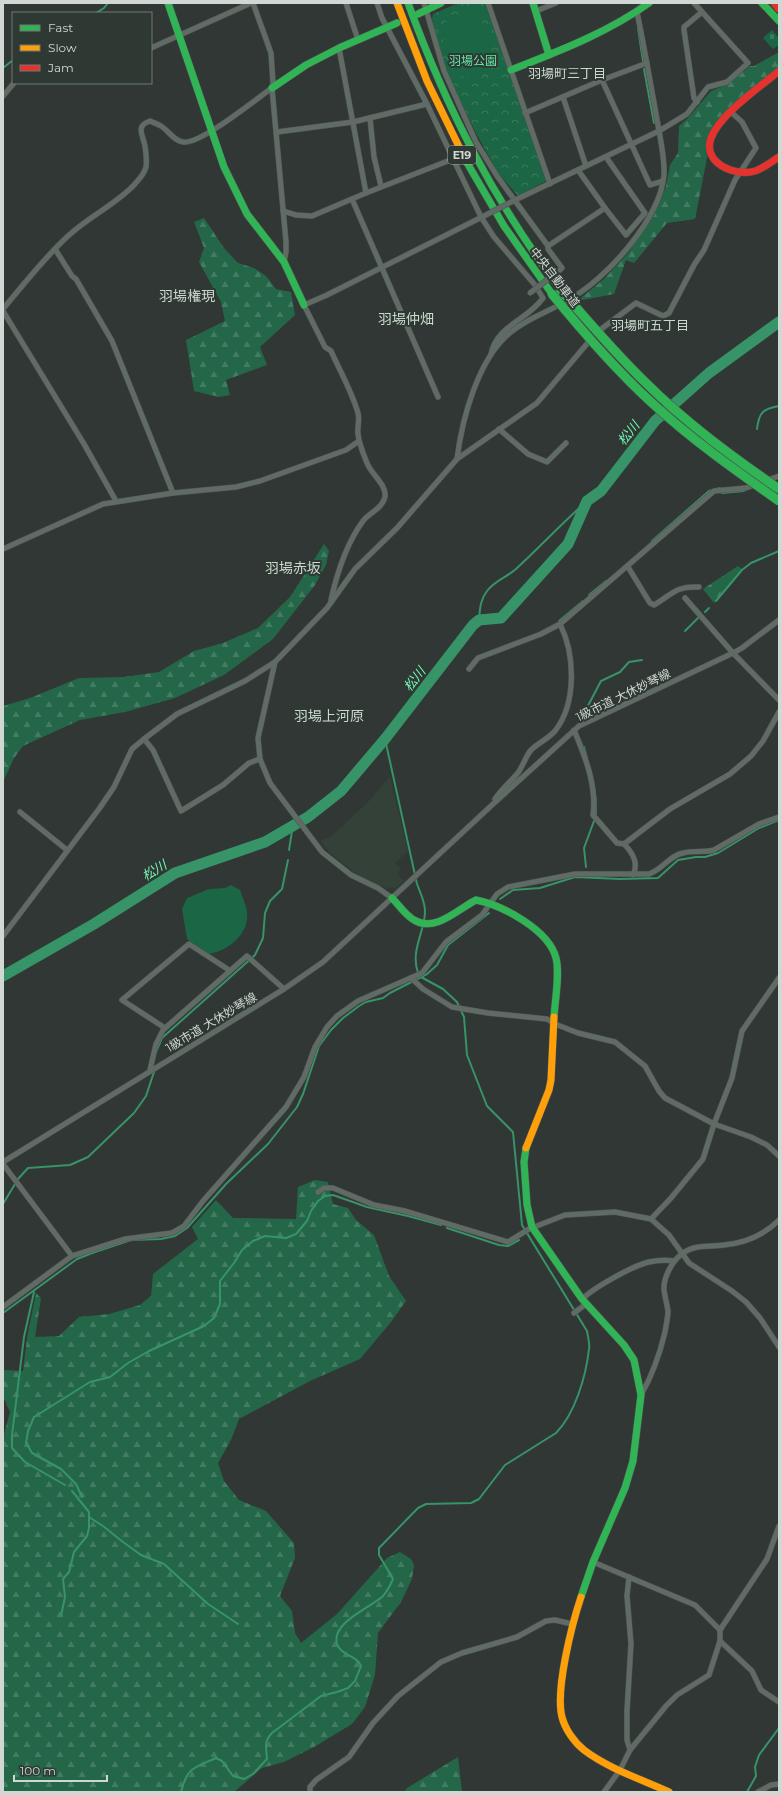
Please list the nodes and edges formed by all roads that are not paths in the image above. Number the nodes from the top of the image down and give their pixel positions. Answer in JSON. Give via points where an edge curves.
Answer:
{"nodes":[{"id":1,"x":168,"y":3,"type":"edge"},
{"id":2,"x":252,"y":3,"type":"edge"},
{"id":3,"x":346,"y":3,"type":"edge"},
{"id":4,"x":377,"y":3,"type":"edge"},
{"id":5,"x":397,"y":3,"type":"edge"},
{"id":6,"x":408,"y":3,"type":"edge"},
{"id":7,"x":441,"y":3,"type":"edge"},
{"id":8,"x":488,"y":3,"type":"edge"},
{"id":9,"x":556,"y":3,"type":"edge"},
{"id":10,"x":649,"y":3,"type":"edge"},
{"id":11,"x":694,"y":3,"type":"edge"},
{"id":12,"x":762,"y":3,"type":"edge"},
{"id":13,"x":774,"y":3,"type":"edge"},
{"id":14,"x":534,"y":7,"type":"edge"},
{"id":15,"x":422,"y":9,"type":"edge"},
{"id":16,"x":779,"y":9,"type":"edge"},
{"id":17,"x":637,"y":12,"type":"junction"},
{"id":18,"x":702,"y":12,"type":"junction"},
{"id":19,"x":779,"y":21,"type":"edge"},
{"id":20,"x":397,"y":23,"type":"dead end"},
{"id":21,"x":388,"y":27,"type":"junction"},
{"id":22,"x":179,"y":36,"type":"junction"},
{"id":23,"x":358,"y":40,"type":"junction"},
{"id":24,"x":152,"y":48,"type":"edge"},
{"id":25,"x":339,"y":48,"type":"junction"},
{"id":26,"x":549,"y":55,"type":"junction"},
{"id":27,"x":647,"y":63,"type":"junction"},
{"id":28,"x":511,"y":70,"type":"junction"},
{"id":29,"x":779,"y":71,"type":"edge"},
{"id":30,"x":602,"y":80,"type":"junction"},
{"id":31,"x":13,"y":84,"type":"edge"},
{"id":32,"x":272,"y":88,"type":"junction"},
{"id":33,"x":3,"y":96,"type":"edge"},
{"id":34,"x":563,"y":97,"type":"junction"},
{"id":35,"x":697,"y":102,"type":"junction"},
{"id":36,"x":427,"y":104,"type":"junction"},
{"id":37,"x":731,"y":112,"type":"junction"},
{"id":38,"x":525,"y":113,"type":"junction"},
{"id":39,"x":370,"y":118,"type":"junction"},
{"id":40,"x":353,"y":122,"type":"junction"},
{"id":41,"x":212,"y":131,"type":"junction"},
{"id":42,"x":659,"y":131,"type":"junction"},
{"id":43,"x":277,"y":132,"type":"junction"},
{"id":44,"x":632,"y":144,"type":"junction"},
{"id":45,"x":606,"y":156,"type":"junction"},
{"id":46,"x":779,"y":157,"type":"edge"},
{"id":47,"x":453,"y":159,"type":"junction"},
{"id":48,"x":586,"y":166,"type":"junction"},
{"id":49,"x":578,"y":170,"type":"junction"},
{"id":50,"x":740,"y":173,"type":"junction"},
{"id":51,"x":663,"y":181,"type":"junction"},
{"id":52,"x":550,"y":184,"type":"junction"},
{"id":53,"x":382,"y":186,"type":"junction"},
{"id":54,"x":366,"y":193,"type":"junction"},
{"id":55,"x":352,"y":199,"type":"junction"},
{"id":56,"x":514,"y":200,"type":"junction"},
{"id":57,"x":605,"y":208,"type":"junction"},
{"id":58,"x":283,"y":211,"type":"junction"},
{"id":59,"x":483,"y":216,"type":"junction"},
{"id":60,"x":548,"y":246,"type":"junction"},
{"id":61,"x":55,"y":249,"type":"junction"},
{"id":62,"x":284,"y":262,"type":"junction"},
{"id":63,"x":382,"y":266,"type":"junction"},
{"id":64,"x":556,"y":292,"type":"junction"},
{"id":65,"x":530,"y":293,"type":"dead end"},
{"id":66,"x":304,"y":305,"type":"junction"},
{"id":67,"x":3,"y":310,"type":"edge"},
{"id":68,"x":491,"y":356,"type":"junction"},
{"id":69,"x":438,"y":397,"type":"dead end"},
{"id":70,"x":499,"y":429,"type":"junction"},
{"id":71,"x":359,"y":441,"type":"junction"},
{"id":72,"x":566,"y":443,"type":"dead end"},
{"id":73,"x":457,"y":459,"type":"junction"},
{"id":74,"x":779,"y":476,"type":"edge"},
{"id":75,"x":779,"y":489,"type":"edge"},
{"id":76,"x":173,"y":493,"type":"junction"},
{"id":77,"x":116,"y":501,"type":"junction"},
{"id":78,"x":779,"y":501,"type":"edge"},
{"id":79,"x":3,"y":549,"type":"edge"},
{"id":80,"x":628,"y":567,"type":"junction"},
{"id":81,"x":699,"y":587,"type":"dead end"},
{"id":82,"x":685,"y":598,"type":"dead end"},
{"id":83,"x":330,"y":603,"type":"junction"},
{"id":84,"x":779,"y":620,"type":"edge"},
{"id":85,"x":560,"y":624,"type":"junction"},
{"id":86,"x":733,"y":653,"type":"junction"},
{"id":87,"x":276,"y":662,"type":"junction"},
{"id":88,"x":469,"y":669,"type":"dead end"},
{"id":89,"x":779,"y":700,"type":"edge"},
{"id":90,"x":779,"y":712,"type":"edge"},
{"id":91,"x":574,"y":730,"type":"junction"},
{"id":92,"x":144,"y":739,"type":"junction"},
{"id":93,"x":260,"y":759,"type":"junction"},
{"id":94,"x":492,"y":805,"type":"junction"},
{"id":95,"x":20,"y":812,"type":"dead end"},
{"id":96,"x":779,"y":817,"type":"edge"},
{"id":97,"x":624,"y":844,"type":"junction"},
{"id":98,"x":67,"y":850,"type":"junction"},
{"id":99,"x":633,"y":875,"type":"junction"},
{"id":100,"x":392,"y":898,"type":"junction"},
{"id":101,"x":491,"y":903,"type":"junction"},
{"id":102,"x":3,"y":936,"type":"edge"},
{"id":103,"x":229,"y":970,"type":"junction"},
{"id":104,"x":779,"y":978,"type":"edge"},
{"id":105,"x":413,"y":980,"type":"junction"},
{"id":106,"x":284,"y":989,"type":"junction"},
{"id":107,"x":555,"y":1024,"type":"junction"},
{"id":108,"x":165,"y":1028,"type":"junction"},
{"id":109,"x":150,"y":1070,"type":"junction"},
{"id":110,"x":714,"y":1124,"type":"junction"},
{"id":111,"x":779,"y":1156,"type":"edge"},
{"id":112,"x":3,"y":1163,"type":"edge"},
{"id":113,"x":318,"y":1192,"type":"dead end"},
{"id":114,"x":651,"y":1219,"type":"junction"},
{"id":115,"x":779,"y":1220,"type":"edge"},
{"id":116,"x":531,"y":1228,"type":"junction"},
{"id":117,"x":683,"y":1252,"type":"junction"},
{"id":118,"x":72,"y":1256,"type":"junction"},
{"id":119,"x":674,"y":1261,"type":"junction"},
{"id":120,"x":583,"y":1304,"type":"junction"},
{"id":121,"x":3,"y":1307,"type":"edge"},
{"id":122,"x":574,"y":1313,"type":"dead end"},
{"id":123,"x":779,"y":1347,"type":"edge"},
{"id":124,"x":641,"y":1395,"type":"junction"},
{"id":125,"x":779,"y":1526,"type":"edge"},
{"id":126,"x":593,"y":1562,"type":"junction"},
{"id":127,"x":629,"y":1577,"type":"junction"},
{"id":128,"x":572,"y":1624,"type":"junction"},
{"id":129,"x":720,"y":1630,"type":"junction"},
{"id":130,"x":720,"y":1641,"type":"junction"},
{"id":131,"x":779,"y":1702,"type":"edge"},
{"id":132,"x":630,"y":1750,"type":"junction"},
{"id":133,"x":620,"y":1770,"type":"junction"},
{"id":134,"x":779,"y":1784,"type":"edge"},
{"id":135,"x":310,"y":1792,"type":"edge"},
{"id":136,"x":604,"y":1792,"type":"edge"},
{"id":137,"x":669,"y":1792,"type":"edge"},
{"id":138,"x":758,"y":1792,"type":"edge"}],
"edges":[{"from":1,"to":22,"type":"main road"},
{"from":2,"to":22,"type":"street"},
{"from":2,"to":32,"type":"street","via":[[271,52]]},
{"from":3,"to":23,"type":"street"},
{"from":4,"to":21,"type":"street"},
{"from":5,"to":64,"type":"main road","name":"中央自動車道","number":"E19","via":[[413,48],[456,146],[530,266]]},
{"from":6,"to":64,"type":"main road","name":"中央自動車道","number":"E19","via":[[424,48],[466,143]]},
{"from":7,"to":15,"type":"main road"},
{"from":8,"to":28,"type":"street"},
{"from":9,"to":14,"type":"street"},
{"from":10,"to":17,"type":"main road"},
{"from":11,"to":18,"type":"street"},
{"from":12,"to":19,"type":"main road"},
{"from":13,"to":16,"type":"main road"},
{"from":14,"to":26,"type":"main road"},
{"from":15,"to":56,"type":"street","via":[[444,71],[476,142]]},
{"from":17,"to":26,"type":"main road"},
{"from":17,"to":27,"type":"street"},
{"from":18,"to":35,"type":"street","via":[[684,27],[694,98]]},
{"from":18,"to":35,"type":"street","via":[[748,63],[727,82],[708,87]]},
{"from":20,"to":21,"type":"main road"},
{"from":21,"to":23,"type":"main road"},
{"from":21,"to":36,"type":"street"},
{"from":22,"to":24,"type":"street"},
{"from":22,"to":41,"type":"main road"},
{"from":23,"to":25,"type":"main road"},
{"from":25,"to":32,"type":"main road","via":[[306,65]]},
{"from":25,"to":40,"type":"street"},
{"from":26,"to":28,"type":"main road"},
{"from":27,"to":30,"type":"street"},
{"from":27,"to":42,"type":"street"},
{"from":28,"to":38,"type":"street"},
{"from":29,"to":37,"type":"main road"},
{"from":30,"to":34,"type":"street"},
{"from":30,"to":44,"type":"street"},
{"from":31,"to":33,"type":"street"},
{"from":32,"to":41,"type":"street"},
{"from":32,"to":43,"type":"street"},
{"from":34,"to":38,"type":"street"},
{"from":34,"to":48,"type":"street"},
{"from":35,"to":42,"type":"street","via":[[687,114]]},
{"from":36,"to":39,"type":"street"},
{"from":36,"to":47,"type":"street"},
{"from":37,"to":50,"type":"street","via":[[742,122],[756,148]]},
{"from":37,"to":50,"type":"main road","via":[[714,132],[710,145],[712,157],[718,163],[724,168]]},
{"from":38,"to":52,"type":"street"},
{"from":39,"to":40,"type":"street"},
{"from":39,"to":53,"type":"street","via":[[374,157]]},
{"from":40,"to":43,"type":"street"},
{"from":40,"to":54,"type":"street"},
{"from":41,"to":61,"type":"street","via":[[184,142],[176,139],[161,126],[150,121],[144,123],[141,135],[146,159],[142,175],[128,191],[69,235]]},
{"from":41,"to":62,"type":"main road","via":[[224,167],[247,214]]},
{"from":42,"to":44,"type":"street"},
{"from":42,"to":51,"type":"street"},
{"from":43,"to":58,"type":"street"},
{"from":44,"to":45,"type":"street"},
{"from":44,"to":51,"type":"street","via":[[650,185]]},
{"from":45,"to":48,"type":"street"},
{"from":45,"to":57,"type":"street","via":[[645,213],[626,235]]},
{"from":46,"to":50,"type":"main road","via":[[755,171]]},
{"from":47,"to":53,"type":"street"},
{"from":47,"to":59,"type":"street"},
{"from":48,"to":49,"type":"street"},
{"from":49,"to":52,"type":"street"},
{"from":49,"to":57,"type":"street"},
{"from":50,"to":70,"type":"street","via":[[704,250],[669,313],[663,316],[636,303],[600,329],[537,403]]},
{"from":51,"to":68,"type":"street","via":[[644,224],[604,274],[574,297],[527,320],[509,332]]},
{"from":52,"to":56,"type":"street"},
{"from":53,"to":54,"type":"street"},
{"from":54,"to":55,"type":"street"},
{"from":55,"to":58,"type":"street","via":[[312,216]]},
{"from":55,"to":63,"type":"street"},
{"from":56,"to":59,"type":"street","bridge":true},
{"from":56,"to":60,"type":"street"},
{"from":57,"to":60,"type":"street"},
{"from":58,"to":62,"type":"street","via":[[286,252]]},
{"from":59,"to":63,"type":"street"},
{"from":59,"to":68,"type":"street","via":[[494,237],[543,298],[538,306],[500,335],[493,346]]},
{"from":60,"to":65,"type":"street","bridge":true,"via":[[562,268]]},
{"from":61,"to":67,"type":"street"},
{"from":61,"to":76,"type":"street","via":[[76,279],[112,341]]},
{"from":62,"to":66,"type":"main road"},
{"from":63,"to":66,"type":"street"},
{"from":63,"to":69,"type":"street"},
{"from":64,"to":75,"type":"main road","name":"中央自動車道","number":"E19","bridge":true,"via":[[656,393],[695,428]]},
{"from":64,"to":78,"type":"main road","name":"中央自動車道","number":"E19","bridge":true,"via":[[604,354],[650,402],[686,433]]},
{"from":66,"to":71,"type":"street","via":[[326,347],[331,351],[355,404]]},
{"from":67,"to":77,"type":"street"},
{"from":68,"to":73,"type":"street","via":[[468,404]]},
{"from":70,"to":72,"type":"street","via":[[528,454],[547,462]]},
{"from":70,"to":73,"type":"street"},
{"from":71,"to":76,"type":"street","via":[[346,450],[254,482],[236,487]]},
{"from":71,"to":83,"type":"street","via":[[369,468],[383,486],[385,497],[381,505],[364,520],[351,541]]},
{"from":73,"to":83,"type":"street","via":[[397,528],[355,569]]},
{"from":74,"to":80,"type":"street","via":[[746,488],[714,491]]},
{"from":76,"to":77,"type":"street"},
{"from":77,"to":79,"type":"street","via":[[103,504]]},
{"from":80,"to":81,"type":"street","via":[[650,603],[654,605],[674,591],[686,587]]},
{"from":80,"to":85,"type":"street"},
{"from":82,"to":86,"type":"street"},
{"from":83,"to":87,"type":"street"},
{"from":84,"to":86,"type":"street","name":"1級市道 大休妙琴線"},
{"from":85,"to":88,"type":"street","via":[[478,658]]},
{"from":85,"to":94,"type":"street","via":[[570,650],[572,682],[565,713],[554,732],[531,750],[518,773],[495,798]]},
{"from":86,"to":89,"type":"street"},
{"from":86,"to":91,"type":"street","name":"1級市道 大休妙琴線"},
{"from":87,"to":92,"type":"street","via":[[245,681],[177,714]]},
{"from":87,"to":93,"type":"street","via":[[258,738]]},
{"from":90,"to":97,"type":"street","via":[[764,741],[730,774],[674,806]]},
{"from":91,"to":94,"type":"street","name":"1級市道 大休妙琴線"},
{"from":91,"to":97,"type":"street","via":[[585,756],[594,796],[593,815],[617,843]]},
{"from":92,"to":93,"type":"street","via":[[153,750],[181,811],[223,785],[249,763]]},
{"from":92,"to":98,"type":"street","via":[[132,749],[114,786]]},
{"from":93,"to":100,"type":"street","via":[[270,783],[322,852],[348,873]]},
{"from":94,"to":100,"type":"street","name":"1級市道 大休妙琴線"},
{"from":95,"to":98,"type":"street"},
{"from":96,"to":99,"type":"street","via":[[759,824],[714,850],[683,853],[657,871]]},
{"from":97,"to":99,"type":"street","via":[[633,855]]},
{"from":98,"to":102,"type":"street"},
{"from":99,"to":101,"type":"street","via":[[575,874],[508,887],[497,894]]},
{"from":100,"to":101,"type":"main road","via":[[415,920],[423,923],[436,923],[476,900]]},
{"from":100,"to":106,"type":"street","name":"1級市道 大休妙琴線","via":[[323,962]]},
{"from":101,"to":105,"type":"street","via":[[482,915],[446,942]]},
{"from":101,"to":107,"type":"main road","via":[[534,929],[552,948],[557,966]]},
{"from":103,"to":106,"type":"street","via":[[247,956]]},
{"from":103,"to":108,"type":"street"},
{"from":103,"to":108,"type":"street","via":[[189,944],[122,1000]]},
{"from":104,"to":110,"type":"street","via":[[742,1030],[732,1078]]},
{"from":105,"to":107,"type":"street","via":[[452,1007],[547,1019]]},
{"from":105,"to":118,"type":"street","via":[[358,1001],[337,1016],[315,1047],[304,1077],[286,1107],[184,1226],[172,1233],[125,1239]]},
{"from":106,"to":109,"type":"street","name":"1級市道 大休妙琴線"},
{"from":107,"to":110,"type":"street","via":[[578,1033],[615,1042],[645,1066],[665,1098]]},
{"from":107,"to":116,"type":"main road","via":[[549,1090],[525,1152],[527,1205]]},
{"from":108,"to":109,"type":"street","via":[[156,1044]]},
{"from":109,"to":112,"type":"street","name":"1級市道 大休妙琴線"},
{"from":110,"to":111,"type":"street","via":[[751,1137],[767,1145]]},
{"from":110,"to":114,"type":"street","via":[[703,1159]]},
{"from":112,"to":118,"type":"street"},
{"from":113,"to":116,"type":"street","via":[[324,1188],[333,1188],[374,1205],[406,1211],[501,1241],[508,1242]]},
{"from":114,"to":116,"type":"street","via":[[614,1212],[586,1213],[565,1215]]},
{"from":114,"to":117,"type":"street"},
{"from":115,"to":117,"type":"street","via":[[763,1233],[748,1240],[726,1245],[695,1247]]},
{"from":116,"to":120,"type":"main road"},
{"from":117,"to":119,"type":"street"},
{"from":117,"to":123,"type":"street","via":[[689,1263],[746,1302]]},
{"from":118,"to":121,"type":"street"},
{"from":119,"to":120,"type":"street","via":[[641,1264],[590,1291]]},
{"from":119,"to":124,"type":"street","via":[[664,1288],[668,1312],[665,1332],[648,1383]]},
{"from":120,"to":122,"type":"street"},
{"from":120,"to":124,"type":"main road","via":[[624,1345],[634,1360]]},
{"from":124,"to":126,"type":"main road","via":[[633,1461],[625,1488]]},
{"from":125,"to":129,"type":"street","via":[[767,1559]]},
{"from":126,"to":127,"type":"street"},
{"from":126,"to":128,"type":"main road"},
{"from":127,"to":129,"type":"street","via":[[695,1605]]},
{"from":127,"to":132,"type":"street","via":[[627,1596],[631,1644],[627,1740]]},
{"from":128,"to":133,"type":"main road","via":[[561,1691],[562,1717],[571,1736],[583,1749]]},
{"from":128,"to":135,"type":"street","via":[[555,1620],[546,1622],[517,1637],[441,1662],[398,1696],[373,1723],[349,1756],[316,1780],[310,1787]]},
{"from":129,"to":130,"type":"street"},
{"from":130,"to":131,"type":"street","via":[[752,1671],[761,1690]]},
{"from":130,"to":132,"type":"street","via":[[709,1675],[677,1695]]},
{"from":132,"to":133,"type":"street"},
{"from":133,"to":136,"type":"street"},
{"from":133,"to":137,"type":"main road"},
{"from":134,"to":138,"type":"street"}]}
